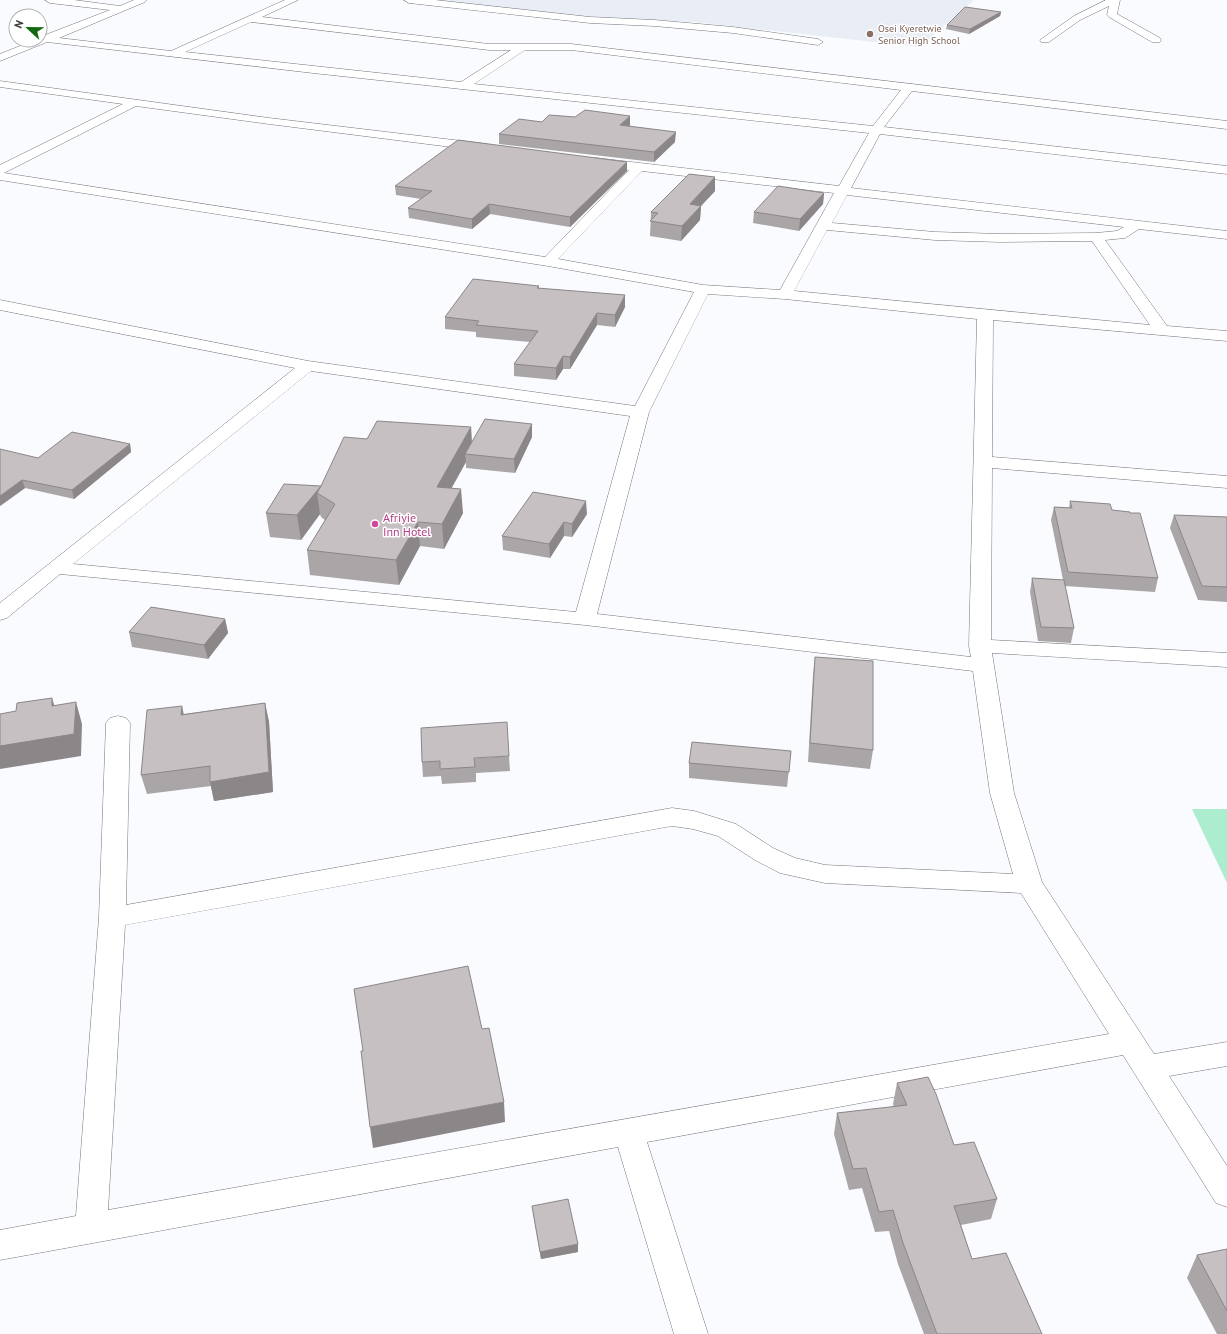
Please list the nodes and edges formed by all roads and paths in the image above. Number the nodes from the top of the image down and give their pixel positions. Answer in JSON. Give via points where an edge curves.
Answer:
{"nodes":[{"id":1,"x":50,"y":0,"type":"edge"},
{"id":2,"x":142,"y":0,"type":"edge"},
{"id":3,"x":293,"y":0,"type":"edge"},
{"id":4,"x":409,"y":0,"type":"edge"},
{"id":5,"x":1114,"y":0,"type":"edge"},
{"id":6,"x":122,"y":8,"type":"junction"},
{"id":7,"x":250,"y":20,"type":"junction"},
{"id":8,"x":48,"y":37,"type":"edge"},
{"id":9,"x":48,"y":39,"type":"edge"},
{"id":10,"x":1045,"y":40,"type":"dead end"},
{"id":11,"x":1156,"y":40,"type":"dead end"},
{"id":12,"x":818,"y":42,"type":"dead end"},
{"id":13,"x":523,"y":47,"type":"junction"},
{"id":14,"x":0,"y":48,"type":"edge"},
{"id":15,"x":23,"y":48,"type":"edge"},
{"id":16,"x":18,"y":50,"type":"junction"},
{"id":17,"x":174,"y":53,"type":"junction"},
{"id":18,"x":0,"y":58,"type":"edge"},
{"id":19,"x":0,"y":84,"type":"edge"},
{"id":20,"x":463,"y":86,"type":"junction"},
{"id":21,"x":908,"y":88,"type":"junction"},
{"id":22,"x":136,"y":102,"type":"junction"},
{"id":23,"x":1227,"y":125,"type":"edge"},
{"id":24,"x":876,"y":130,"type":"junction"},
{"id":25,"x":497,"y":149,"type":"edge"},
{"id":26,"x":584,"y":160,"type":"edge"},
{"id":27,"x":639,"y":167,"type":"junction"},
{"id":28,"x":0,"y":170,"type":"edge"},
{"id":29,"x":1227,"y":170,"type":"edge"},
{"id":30,"x":0,"y":176,"type":"edge"},
{"id":31,"x":843,"y":190,"type":"junction"},
{"id":32,"x":1139,"y":225,"type":"junction"},
{"id":33,"x":824,"y":226,"type":"junction"},
{"id":34,"x":1227,"y":235,"type":"edge"},
{"id":35,"x":1096,"y":238,"type":"junction"},
{"id":36,"x":548,"y":262,"type":"junction"},
{"id":37,"x":703,"y":289,"type":"junction"},
{"id":38,"x":785,"y":295,"type":"junction"},
{"id":39,"x":0,"y":305,"type":"edge"},
{"id":40,"x":985,"y":315,"type":"junction"},
{"id":41,"x":1162,"y":330,"type":"junction"},
{"id":42,"x":1227,"y":336,"type":"edge"},
{"id":43,"x":308,"y":366,"type":"junction"},
{"id":44,"x":640,"y":412,"type":"junction"},
{"id":45,"x":982,"y":462,"type":"junction"},
{"id":46,"x":1227,"y":482,"type":"edge"},
{"id":47,"x":55,"y":568,"type":"junction"},
{"id":48,"x":0,"y":614,"type":"edge"},
{"id":49,"x":585,"y":619,"type":"junction"},
{"id":50,"x":982,"y":656,"type":"junction"},
{"id":51,"x":1227,"y":660,"type":"edge"},
{"id":52,"x":118,"y":723,"type":"dead end"},
{"id":53,"x":1029,"y":884,"type":"junction"},
{"id":54,"x":112,"y":917,"type":"junction"},
{"id":55,"x":1130,"y":1042,"type":"junction"},
{"id":56,"x":1227,"y":1054,"type":"edge"},
{"id":57,"x":1147,"y":1068,"type":"junction"},
{"id":58,"x":629,"y":1132,"type":"junction"},
{"id":59,"x":1227,"y":1194,"type":"edge"},
{"id":60,"x":91,"y":1228,"type":"junction"},
{"id":61,"x":0,"y":1245,"type":"edge"},
{"id":62,"x":691,"y":1334,"type":"edge"}],
"edges":[{"from":1,"to":6,"type":"street"},
{"from":2,"to":6,"type":"street"},
{"from":3,"to":7,"type":"street"},
{"from":4,"to":12,"type":"street","via":[[590,20],[733,30]]},
{"from":5,"to":10,"type":"street","via":[[1077,18]]},
{"from":5,"to":11,"type":"street","via":[[1112,15]]},
{"from":6,"to":8,"type":"street"},
{"from":7,"to":13,"type":"street","via":[[489,47]]},
{"from":7,"to":17,"type":"street"},
{"from":9,"to":17,"type":"street"},
{"from":13,"to":20,"type":"street"},
{"from":13,"to":21,"type":"street","via":[[571,47]]},
{"from":14,"to":16,"type":"street"},
{"from":15,"to":16,"type":"street"},
{"from":16,"to":18,"type":"street"},
{"from":17,"to":20,"type":"street"},
{"from":19,"to":22,"type":"street"},
{"from":20,"to":24,"type":"street"},
{"from":21,"to":23,"type":"street"},
{"from":21,"to":24,"type":"street"},
{"from":22,"to":25,"type":"street"},
{"from":22,"to":28,"type":"street"},
{"from":24,"to":29,"type":"street"},
{"from":24,"to":31,"type":"street"},
{"from":26,"to":27,"type":"street"},
{"from":27,"to":31,"type":"street"},
{"from":27,"to":36,"type":"street"},
{"from":30,"to":36,"type":"street"},
{"from":31,"to":32,"type":"street"},
{"from":31,"to":33,"type":"street"},
{"from":32,"to":34,"type":"street"},
{"from":32,"to":35,"type":"street","via":[[1120,235]]},
{"from":33,"to":35,"type":"street","via":[[935,236]]},
{"from":33,"to":38,"type":"street"},
{"from":35,"to":41,"type":"street"},
{"from":36,"to":37,"type":"street"},
{"from":37,"to":38,"type":"street"},
{"from":37,"to":44,"type":"street"},
{"from":38,"to":40,"type":"street"},
{"from":39,"to":43,"type":"street"},
{"from":40,"to":41,"type":"street"},
{"from":40,"to":45,"type":"street"},
{"from":41,"to":42,"type":"street"},
{"from":43,"to":44,"type":"street"},
{"from":43,"to":47,"type":"street"},
{"from":44,"to":49,"type":"street"},
{"from":45,"to":46,"type":"street"},
{"from":45,"to":50,"type":"street"},
{"from":47,"to":48,"type":"street"},
{"from":47,"to":49,"type":"street"},
{"from":49,"to":50,"type":"street"},
{"from":50,"to":51,"type":"street"},
{"from":50,"to":53,"type":"street","via":[[1002,793]]},
{"from":52,"to":54,"type":"street"},
{"from":53,"to":54,"type":"street","via":[[826,874],[789,866],[764,854],[727,830],[694,820],[672,817]]},
{"from":53,"to":55,"type":"street"},
{"from":54,"to":60,"type":"street"},
{"from":55,"to":57,"type":"street"},
{"from":55,"to":58,"type":"street"},
{"from":56,"to":57,"type":"street"},
{"from":57,"to":59,"type":"street"},
{"from":58,"to":60,"type":"street"},
{"from":58,"to":62,"type":"street"},
{"from":60,"to":61,"type":"street"}]}
